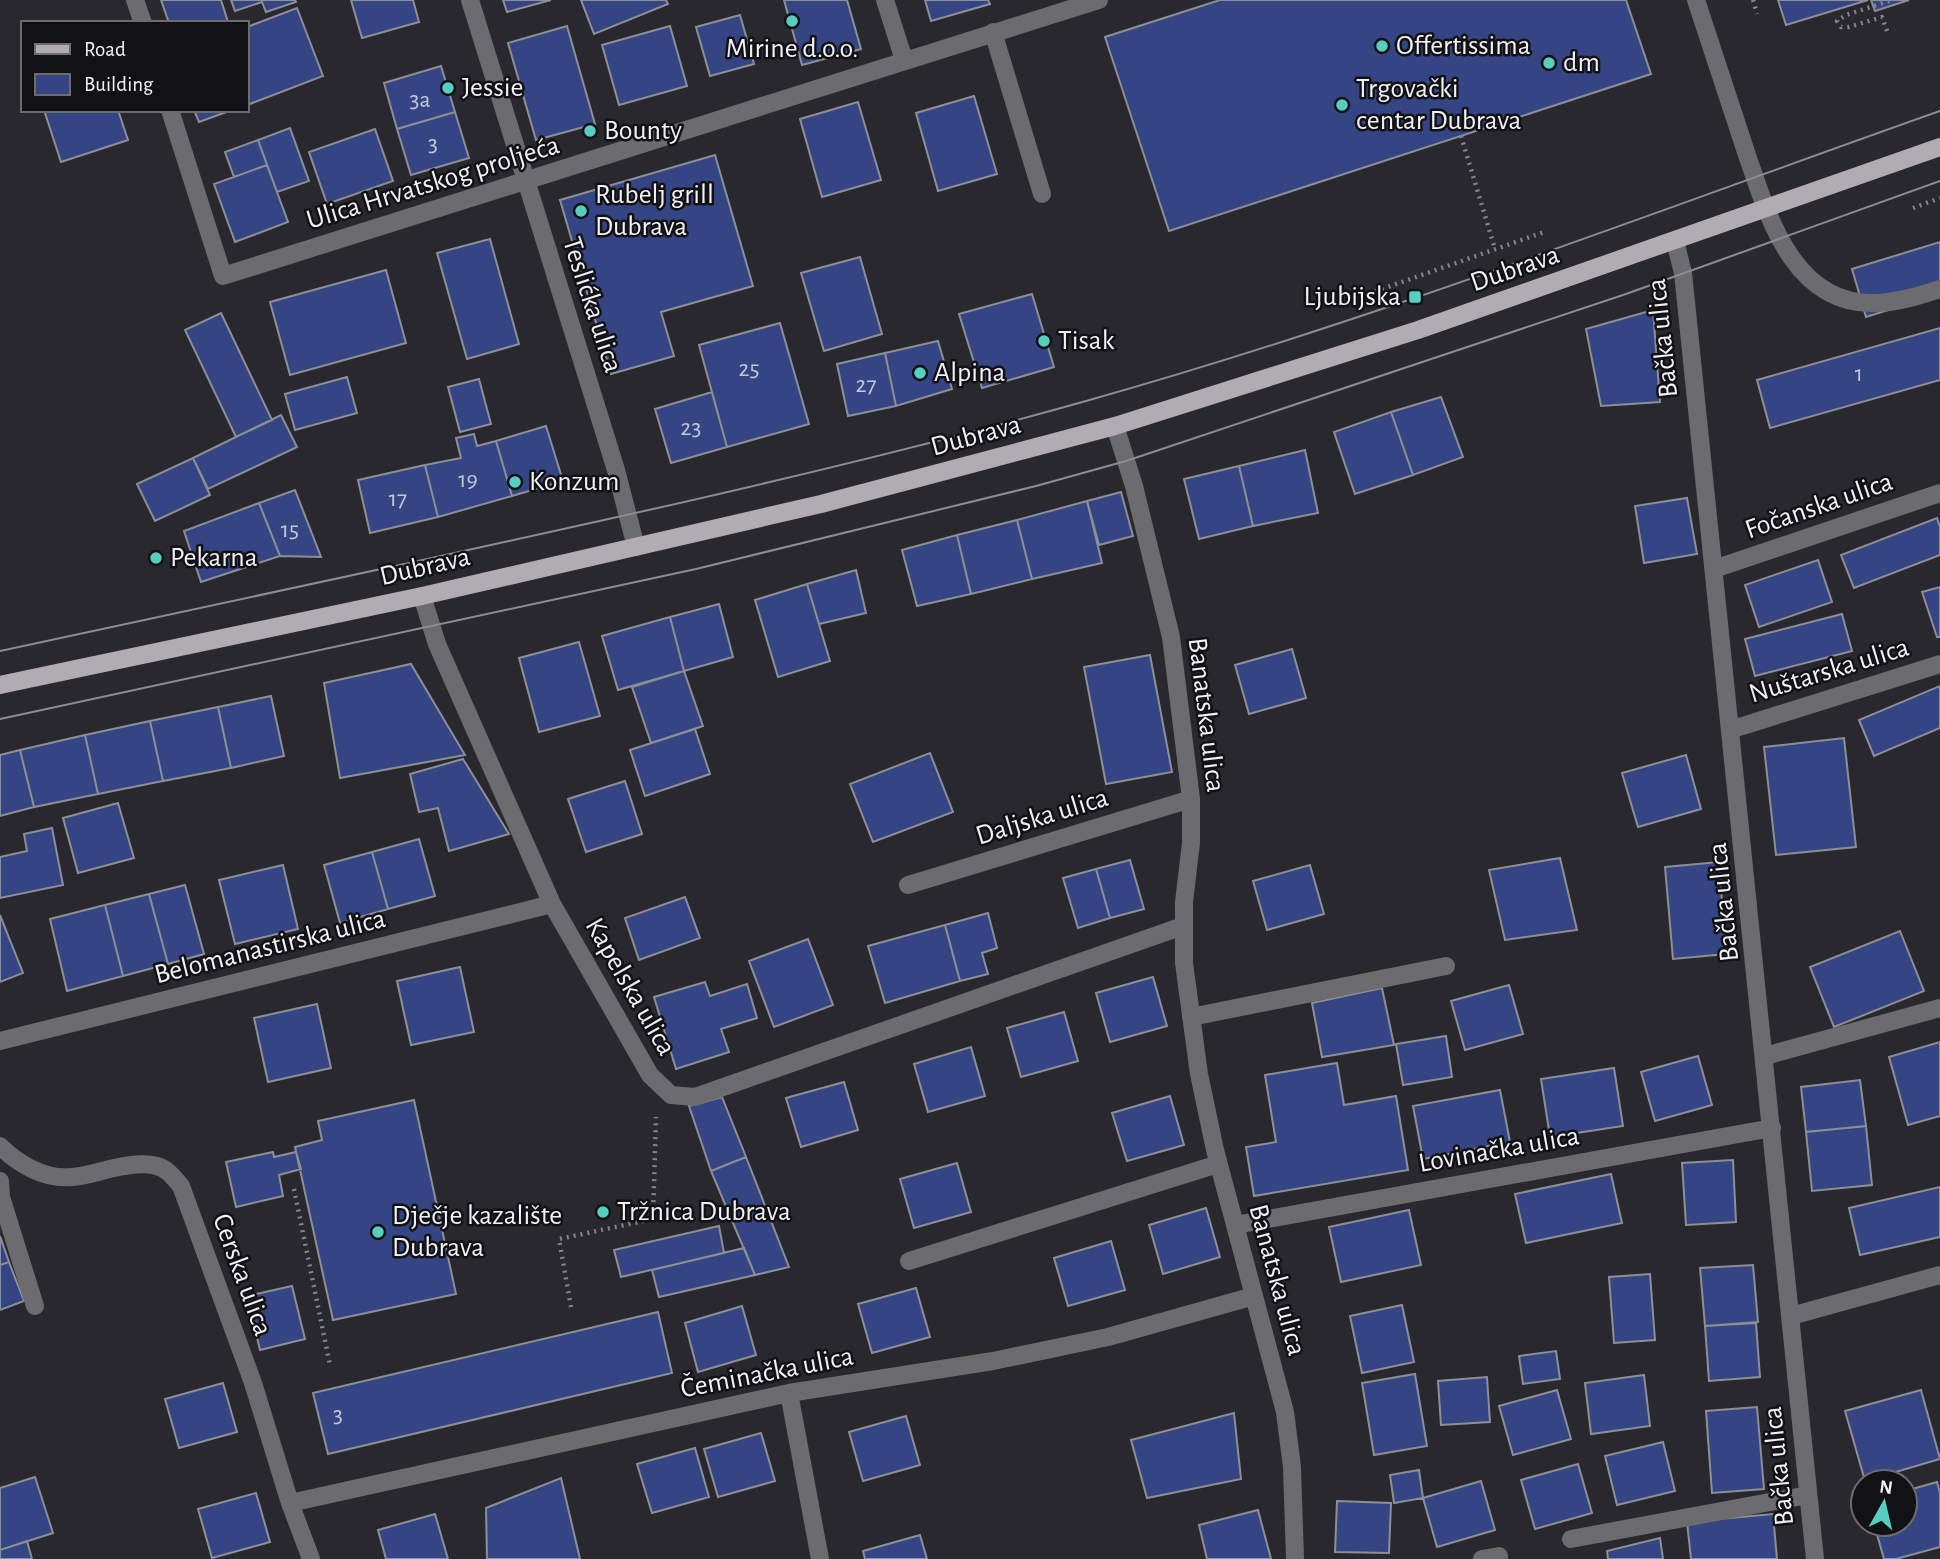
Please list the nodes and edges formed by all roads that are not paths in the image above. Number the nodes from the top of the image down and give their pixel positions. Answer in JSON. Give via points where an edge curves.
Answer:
{"nodes":[{"id":1,"x":135,"y":0,"type":"edge"},
{"id":2,"x":470,"y":0,"type":"edge"},
{"id":3,"x":885,"y":0,"type":"edge"},
{"id":4,"x":1099,"y":0,"type":"edge"},
{"id":5,"x":1696,"y":0,"type":"edge"},
{"id":6,"x":142,"y":21,"type":"edge"},
{"id":7,"x":993,"y":32,"type":"junction"},
{"id":8,"x":904,"y":60,"type":"junction"},
{"id":9,"x":171,"y":112,"type":"edge"},
{"id":10,"x":1940,"y":147,"type":"edge"},
{"id":11,"x":525,"y":182,"type":"junction"},
{"id":12,"x":1042,"y":194,"type":"dead end"},
{"id":13,"x":1766,"y":209,"type":"junction"},
{"id":14,"x":1675,"y":241,"type":"junction"},
{"id":15,"x":1940,"y":289,"type":"edge"},
{"id":16,"x":1115,"y":426,"type":"junction"},
{"id":17,"x":1940,"y":493,"type":"edge"},
{"id":18,"x":636,"y":547,"type":"junction"},
{"id":19,"x":1714,"y":569,"type":"junction"},
{"id":20,"x":422,"y":596,"type":"junction"},
{"id":21,"x":1940,"y":664,"type":"edge"},
{"id":22,"x":0,"y":685,"type":"edge"},
{"id":23,"x":1733,"y":729,"type":"junction"},
{"id":24,"x":1191,"y":799,"type":"junction"},
{"id":25,"x":908,"y":885,"type":"dead end"},
{"id":26,"x":552,"y":904,"type":"junction"},
{"id":27,"x":1183,"y":926,"type":"junction"},
{"id":28,"x":1446,"y":966,"type":"dead end"},
{"id":29,"x":1940,"y":1008,"type":"edge"},
{"id":30,"x":1191,"y":1017,"type":"junction"},
{"id":31,"x":0,"y":1041,"type":"edge"},
{"id":32,"x":1765,"y":1056,"type":"junction"},
{"id":33,"x":1772,"y":1128,"type":"junction"},
{"id":34,"x":5,"y":1150,"type":"edge"},
{"id":35,"x":1218,"y":1164,"type":"junction"},
{"id":36,"x":0,"y":1180,"type":"edge"},
{"id":37,"x":1235,"y":1225,"type":"junction"},
{"id":38,"x":909,"y":1261,"type":"dead end"},
{"id":39,"x":1940,"y":1275,"type":"edge"},
{"id":40,"x":1254,"y":1296,"type":"junction"},
{"id":41,"x":35,"y":1306,"type":"dead end"},
{"id":42,"x":1791,"y":1316,"type":"junction"},
{"id":43,"x":789,"y":1393,"type":"junction"},
{"id":44,"x":1808,"y":1495,"type":"junction"},
{"id":45,"x":290,"y":1503,"type":"junction"},
{"id":46,"x":1571,"y":1539,"type":"dead end"},
{"id":47,"x":311,"y":1559,"type":"edge"},
{"id":48,"x":820,"y":1559,"type":"edge"},
{"id":49,"x":1295,"y":1559,"type":"edge"},
{"id":50,"x":1815,"y":1559,"type":"edge"}],
"edges":[{"from":1,"to":6,"type":"street"},
{"from":2,"to":11,"type":"street","name":"Teslićka ulica"},
{"from":3,"to":8,"type":"street"},
{"from":4,"to":7,"type":"street","name":"Ulica Hrvatskog proljeća"},
{"from":5,"to":13,"type":"street"},
{"from":7,"to":8,"type":"street","name":"Ulica Hrvatskog proljeća"},
{"from":7,"to":12,"type":"street"},
{"from":8,"to":11,"type":"street","name":"Ulica Hrvatskog proljeća"},
{"from":9,"to":11,"type":"street","name":"Ulica Hrvatskog proljeća","via":[[223,276]]},
{"from":10,"to":13,"type":"main road","name":"Dubrava"},
{"from":11,"to":18,"type":"street","name":"Teslićka ulica"},
{"from":13,"to":14,"type":"main road","name":"Dubrava"},
{"from":13,"to":15,"type":"street","via":[[1787,253],[1806,277],[1845,299],[1871,303],[1909,299]]},
{"from":14,"to":16,"type":"main road","name":"Dubrava","via":[[1406,334]]},
{"from":14,"to":19,"type":"street","name":"Bačka ulica","via":[[1684,273]]},
{"from":16,"to":18,"type":"main road","name":"Dubrava","via":[[821,504]]},
{"from":16,"to":24,"type":"street","name":"Banatska ulica","via":[[1171,638]]},
{"from":17,"to":19,"type":"street","name":"Fočanska ulica"},
{"from":18,"to":20,"type":"main road","name":"Dubrava"},
{"from":19,"to":23,"type":"street","name":"Bačka ulica"},
{"from":20,"to":22,"type":"main road","name":"Dubrava"},
{"from":20,"to":26,"type":"street","name":"Kapelska ulica","via":[[437,644]]},
{"from":21,"to":23,"type":"street","name":"Nuštarska ulica"},
{"from":23,"to":32,"type":"street","name":"Bačka ulica"},
{"from":24,"to":25,"type":"street","name":"Daljska ulica"},
{"from":24,"to":27,"type":"street","name":"Banatska ulica"},
{"from":26,"to":27,"type":"street","name":"Kapelska ulica","via":[[650,1075],[671,1095],[695,1097]]},
{"from":26,"to":31,"type":"street","name":"Belomanastirska ulica"},
{"from":27,"to":30,"type":"street","name":"Banatska ulica"},
{"from":28,"to":30,"type":"street"},
{"from":29,"to":32,"type":"street"},
{"from":30,"to":35,"type":"street","name":"Banatska ulica"},
{"from":32,"to":33,"type":"street","name":"Bačka ulica"},
{"from":33,"to":37,"type":"street","name":"Lovinačka ulica"},
{"from":33,"to":42,"type":"street","name":"Bačka ulica"},
{"from":34,"to":36,"type":"street"},
{"from":34,"to":45,"type":"street","name":"Cerska ulica","via":[[27,1167],[48,1175],[71,1178],[125,1166],[158,1166],[181,1186],[253,1383]]},
{"from":35,"to":37,"type":"street","name":"Banatska ulica"},
{"from":35,"to":38,"type":"street"},
{"from":36,"to":41,"type":"street","via":[[1,1197]]},
{"from":37,"to":40,"type":"street","name":"Banatska ulica"},
{"from":39,"to":42,"type":"street"},
{"from":40,"to":43,"type":"street","name":"Čeminačka ulica","via":[[1108,1337],[993,1361]]},
{"from":40,"to":49,"type":"street","name":"Banatska ulica","via":[[1285,1412]]},
{"from":42,"to":44,"type":"street","name":"Bačka ulica"},
{"from":43,"to":45,"type":"street","name":"Čeminačka ulica"},
{"from":43,"to":48,"type":"street"},
{"from":44,"to":46,"type":"street"},
{"from":44,"to":50,"type":"street","name":"Bačka ulica"},
{"from":45,"to":47,"type":"street","name":"Cerska ulica"}]}
